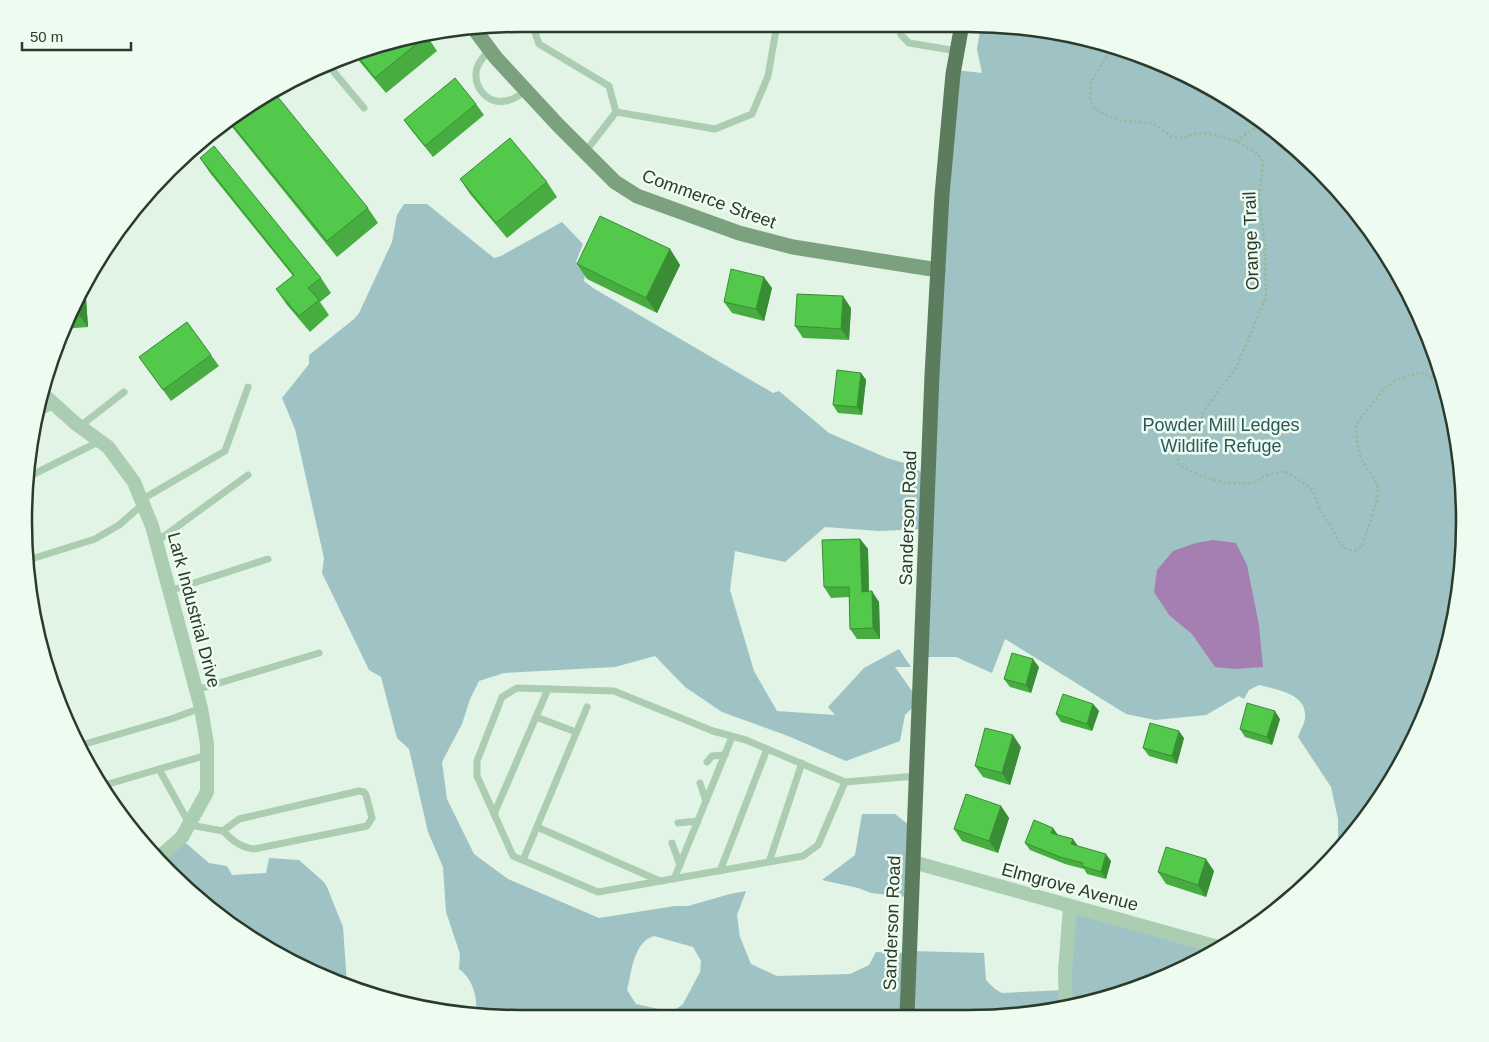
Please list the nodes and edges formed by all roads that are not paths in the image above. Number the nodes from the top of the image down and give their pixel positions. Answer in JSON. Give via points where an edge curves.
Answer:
{"nodes":[{"id":1,"x":535,"y":32,"type":"edge"},
{"id":2,"x":776,"y":32,"type":"edge"},
{"id":3,"x":900,"y":32,"type":"edge"},
{"id":4,"x":961,"y":32,"type":"edge"},
{"id":5,"x":479,"y":35,"type":"edge"},
{"id":6,"x":490,"y":50,"type":"junction"},
{"id":7,"x":957,"y":51,"type":"junction"},
{"id":8,"x":333,"y":71,"type":"edge"},
{"id":9,"x":526,"y":91,"type":"junction"},
{"id":10,"x":364,"y":108,"type":"dead end"},
{"id":11,"x":616,"y":112,"type":"junction"},
{"id":12,"x":585,"y":152,"type":"junction"},
{"id":13,"x":938,"y":270,"type":"junction"},
{"id":14,"x":248,"y":387,"type":"dead end"},
{"id":15,"x":124,"y":392,"type":"dead end"},
{"id":16,"x":49,"y":400,"type":"edge"},
{"id":17,"x":80,"y":426,"type":"junction"},
{"id":18,"x":100,"y":441,"type":"junction"},
{"id":19,"x":35,"y":473,"type":"edge"},
{"id":20,"x":248,"y":475,"type":"dead end"},
{"id":21,"x":142,"y":502,"type":"junction"},
{"id":22,"x":156,"y":542,"type":"junction"},
{"id":23,"x":34,"y":558,"type":"edge"},
{"id":24,"x":268,"y":559,"type":"dead end"},
{"id":25,"x":169,"y":591,"type":"junction"},
{"id":26,"x":319,"y":653,"type":"dead end"},
{"id":27,"x":548,"y":689,"type":"junction"},
{"id":28,"x":196,"y":690,"type":"junction"},
{"id":29,"x":587,"y":707,"type":"dead end"},
{"id":30,"x":201,"y":708,"type":"junction"},
{"id":31,"x":536,"y":717,"type":"junction"},
{"id":32,"x":576,"y":732,"type":"junction"},
{"id":33,"x":732,"y":737,"type":"junction"},
{"id":34,"x":86,"y":744,"type":"edge"},
{"id":35,"x":767,"y":749,"type":"junction"},
{"id":36,"x":208,"y":755,"type":"junction"},
{"id":37,"x":725,"y":755,"type":"junction"},
{"id":38,"x":707,"y":762,"type":"dead end"},
{"id":39,"x":802,"y":763,"type":"junction"},
{"id":40,"x":159,"y":770,"type":"junction"},
{"id":41,"x":917,"y":776,"type":"junction"},
{"id":42,"x":845,"y":782,"type":"junction"},
{"id":43,"x":700,"y":783,"type":"dead end"},
{"id":44,"x":110,"y":784,"type":"edge"},
{"id":45,"x":706,"y":801,"type":"junction"},
{"id":46,"x":494,"y":814,"type":"junction"},
{"id":47,"x":698,"y":821,"type":"junction"},
{"id":48,"x":678,"y":824,"type":"dead end"},
{"id":49,"x":190,"y":825,"type":"junction"},
{"id":50,"x":537,"y":827,"type":"junction"},
{"id":51,"x":223,"y":831,"type":"junction"},
{"id":52,"x":672,"y":843,"type":"dead end"},
{"id":53,"x":164,"y":853,"type":"edge"},
{"id":54,"x":524,"y":860,"type":"junction"},
{"id":55,"x":769,"y":862,"type":"junction"},
{"id":56,"x":913,"y":862,"type":"junction"},
{"id":57,"x":680,"y":865,"type":"junction"},
{"id":58,"x":720,"y":871,"type":"junction"},
{"id":59,"x":674,"y":879,"type":"junction"},
{"id":60,"x":660,"y":881,"type":"junction"},
{"id":61,"x":1070,"y":907,"type":"junction"},
{"id":62,"x":1210,"y":945,"type":"edge"},
{"id":63,"x":1066,"y":999,"type":"edge"},
{"id":64,"x":907,"y":1010,"type":"edge"}],
"edges":[{"from":1,"to":11,"type":"lane","via":[[539,44],[609,86]]},
{"from":2,"to":11,"type":"lane","via":[[768,76],[752,114],[715,129]]},
{"from":3,"to":7,"type":"lane","via":[[909,43]]},
{"from":4,"to":7,"type":"main road","name":"Sanderson Road"},
{"from":5,"to":6,"type":"street","name":"Commerce Street"},
{"from":6,"to":9,"type":"street","name":"Commerce Street"},
{"from":6,"to":9,"type":"lane","via":[[479,62],[476,72],[477,85],[483,94],[491,100],[504,102]]},
{"from":7,"to":13,"type":"main road","name":"Sanderson Road"},
{"from":8,"to":10,"type":"lane"},
{"from":9,"to":12,"type":"street","name":"Commerce Street"},
{"from":11,"to":12,"type":"lane"},
{"from":12,"to":13,"type":"street","name":"Commerce Street","via":[[614,182],[637,196],[739,233],[793,247]]},
{"from":13,"to":41,"type":"main road","name":"Sanderson Road"},
{"from":14,"to":21,"type":"lane","via":[[225,451]]},
{"from":15,"to":17,"type":"lane"},
{"from":16,"to":17,"type":"street","name":"Lark Industrial Drive"},
{"from":17,"to":18,"type":"street","name":"Lark Industrial Drive"},
{"from":18,"to":19,"type":"lane"},
{"from":18,"to":21,"type":"street","name":"Lark Industrial Drive","via":[[134,482]]},
{"from":20,"to":22,"type":"lane"},
{"from":21,"to":22,"type":"street","name":"Lark Industrial Drive"},
{"from":21,"to":23,"type":"lane","via":[[119,525],[95,539]]},
{"from":22,"to":25,"type":"street","name":"Lark Industrial Drive"},
{"from":24,"to":25,"type":"lane"},
{"from":25,"to":28,"type":"street","name":"Lark Industrial Drive"},
{"from":26,"to":28,"type":"lane"},
{"from":27,"to":31,"type":"lane"},
{"from":27,"to":33,"type":"lane","via":[[614,690]]},
{"from":27,"to":46,"type":"lane","via":[[517,688],[502,697],[477,761],[477,776]]},
{"from":28,"to":30,"type":"street","name":"Lark Industrial Drive"},
{"from":29,"to":32,"type":"lane"},
{"from":30,"to":34,"type":"lane"},
{"from":30,"to":36,"type":"street","name":"Lark Industrial Drive"},
{"from":31,"to":32,"type":"lane"},
{"from":31,"to":46,"type":"lane"},
{"from":32,"to":50,"type":"lane"},
{"from":33,"to":35,"type":"lane"},
{"from":33,"to":37,"type":"lane"},
{"from":35,"to":39,"type":"lane"},
{"from":35,"to":58,"type":"lane"},
{"from":36,"to":40,"type":"lane"},
{"from":36,"to":49,"type":"street","name":"Lark Industrial Drive","via":[[207,792]]},
{"from":37,"to":38,"type":"lane","via":[[712,756]]},
{"from":37,"to":45,"type":"lane"},
{"from":39,"to":42,"type":"lane"},
{"from":39,"to":55,"type":"lane"},
{"from":40,"to":44,"type":"lane"},
{"from":40,"to":49,"type":"lane"},
{"from":41,"to":42,"type":"lane"},
{"from":41,"to":56,"type":"main road","name":"Sanderson Road"},
{"from":42,"to":55,"type":"lane","via":[[818,846],[803,856]]},
{"from":43,"to":45,"type":"lane"},
{"from":45,"to":47,"type":"lane"},
{"from":46,"to":54,"type":"lane","via":[[513,856]]},
{"from":47,"to":48,"type":"lane"},
{"from":47,"to":57,"type":"lane"},
{"from":49,"to":51,"type":"lane"},
{"from":49,"to":53,"type":"street","name":"Lark Industrial Drive","via":[[182,838]]},
{"from":50,"to":54,"type":"lane"},
{"from":50,"to":60,"type":"lane"},
{"from":51,"to":51,"type":"lane","via":[[239,819],[359,791],[366,795],[372,818],[367,826],[254,849],[235,843]]},
{"from":52,"to":57,"type":"lane"},
{"from":54,"to":60,"type":"lane","via":[[598,892]]},
{"from":55,"to":58,"type":"lane"},
{"from":56,"to":61,"type":"street","name":"Elmgrove Avenue"},
{"from":56,"to":64,"type":"main road","name":"Sanderson Road"},
{"from":57,"to":59,"type":"lane"},
{"from":58,"to":59,"type":"lane"},
{"from":59,"to":60,"type":"lane"},
{"from":61,"to":62,"type":"street","name":"Elmgrove Avenue"},
{"from":61,"to":63,"type":"street"}]}
